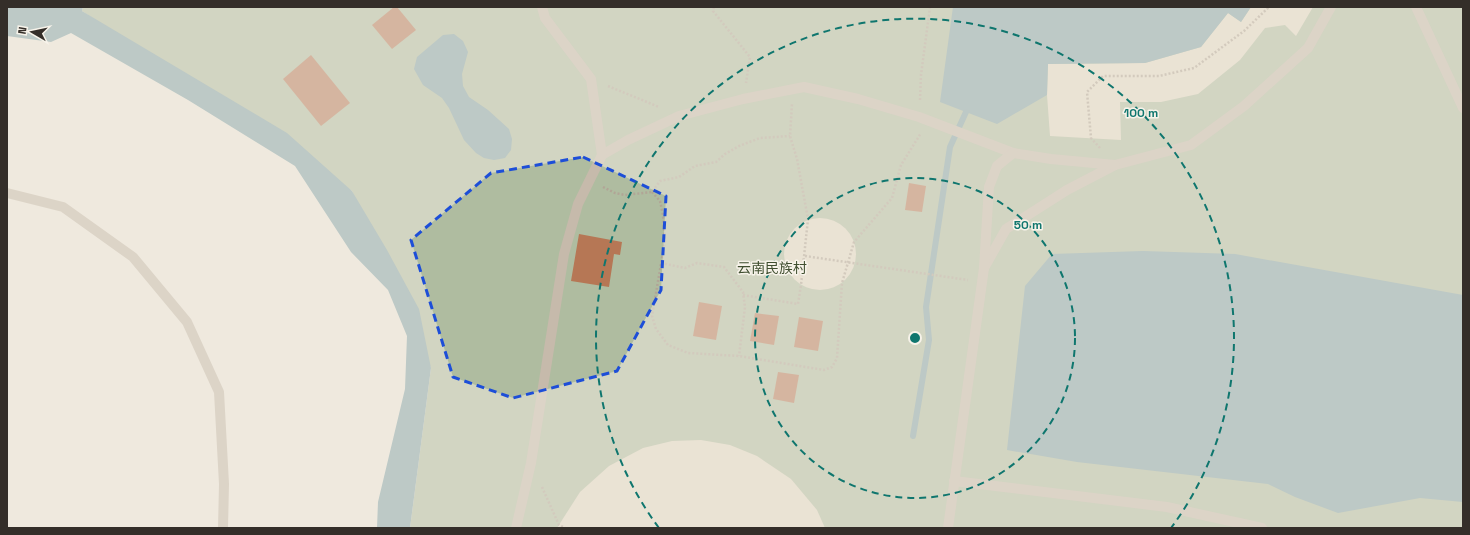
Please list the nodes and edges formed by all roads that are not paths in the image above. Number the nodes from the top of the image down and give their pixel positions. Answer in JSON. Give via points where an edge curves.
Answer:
{"nodes":[{"id":1,"x":542,"y":7,"type":"edge"},
{"id":2,"x":1331,"y":7,"type":"edge"},
{"id":3,"x":1416,"y":7,"type":"edge"},
{"id":4,"x":1463,"y":108,"type":"edge"},
{"id":5,"x":1013,"y":153,"type":"junction"},
{"id":6,"x":602,"y":155,"type":"junction"},
{"id":7,"x":1115,"y":165,"type":"junction"},
{"id":8,"x":7,"y":193,"type":"edge"},
{"id":9,"x":984,"y":268,"type":"junction"},
{"id":10,"x":954,"y":480,"type":"junction"},
{"id":11,"x":224,"y":528,"type":"edge"},
{"id":12,"x":516,"y":528,"type":"edge"},
{"id":13,"x":948,"y":528,"type":"edge"},
{"id":14,"x":1262,"y":528,"type":"edge"}],
"edges":[{"from":1,"to":6,"type":"street","via":[[545,18],[591,79]]},
{"from":2,"to":7,"type":"street","via":[[1308,48],[1244,106],[1190,145]]},
{"from":3,"to":4,"type":"street"},
{"from":5,"to":6,"type":"street","via":[[925,119],[858,99],[804,87],[743,99],[679,116]]},
{"from":5,"to":7,"type":"street"},
{"from":5,"to":9,"type":"street","via":[[997,166],[989,187]]},
{"from":6,"to":12,"type":"street","via":[[578,204],[564,254],[531,463]]},
{"from":7,"to":9,"type":"street","via":[[1067,190],[1006,229]]},
{"from":8,"to":11,"type":"street","via":[[63,207],[133,257],[187,322],[219,392]]},
{"from":9,"to":10,"type":"street"},
{"from":10,"to":13,"type":"street"},
{"from":10,"to":14,"type":"street","via":[[1167,507]]}]}
